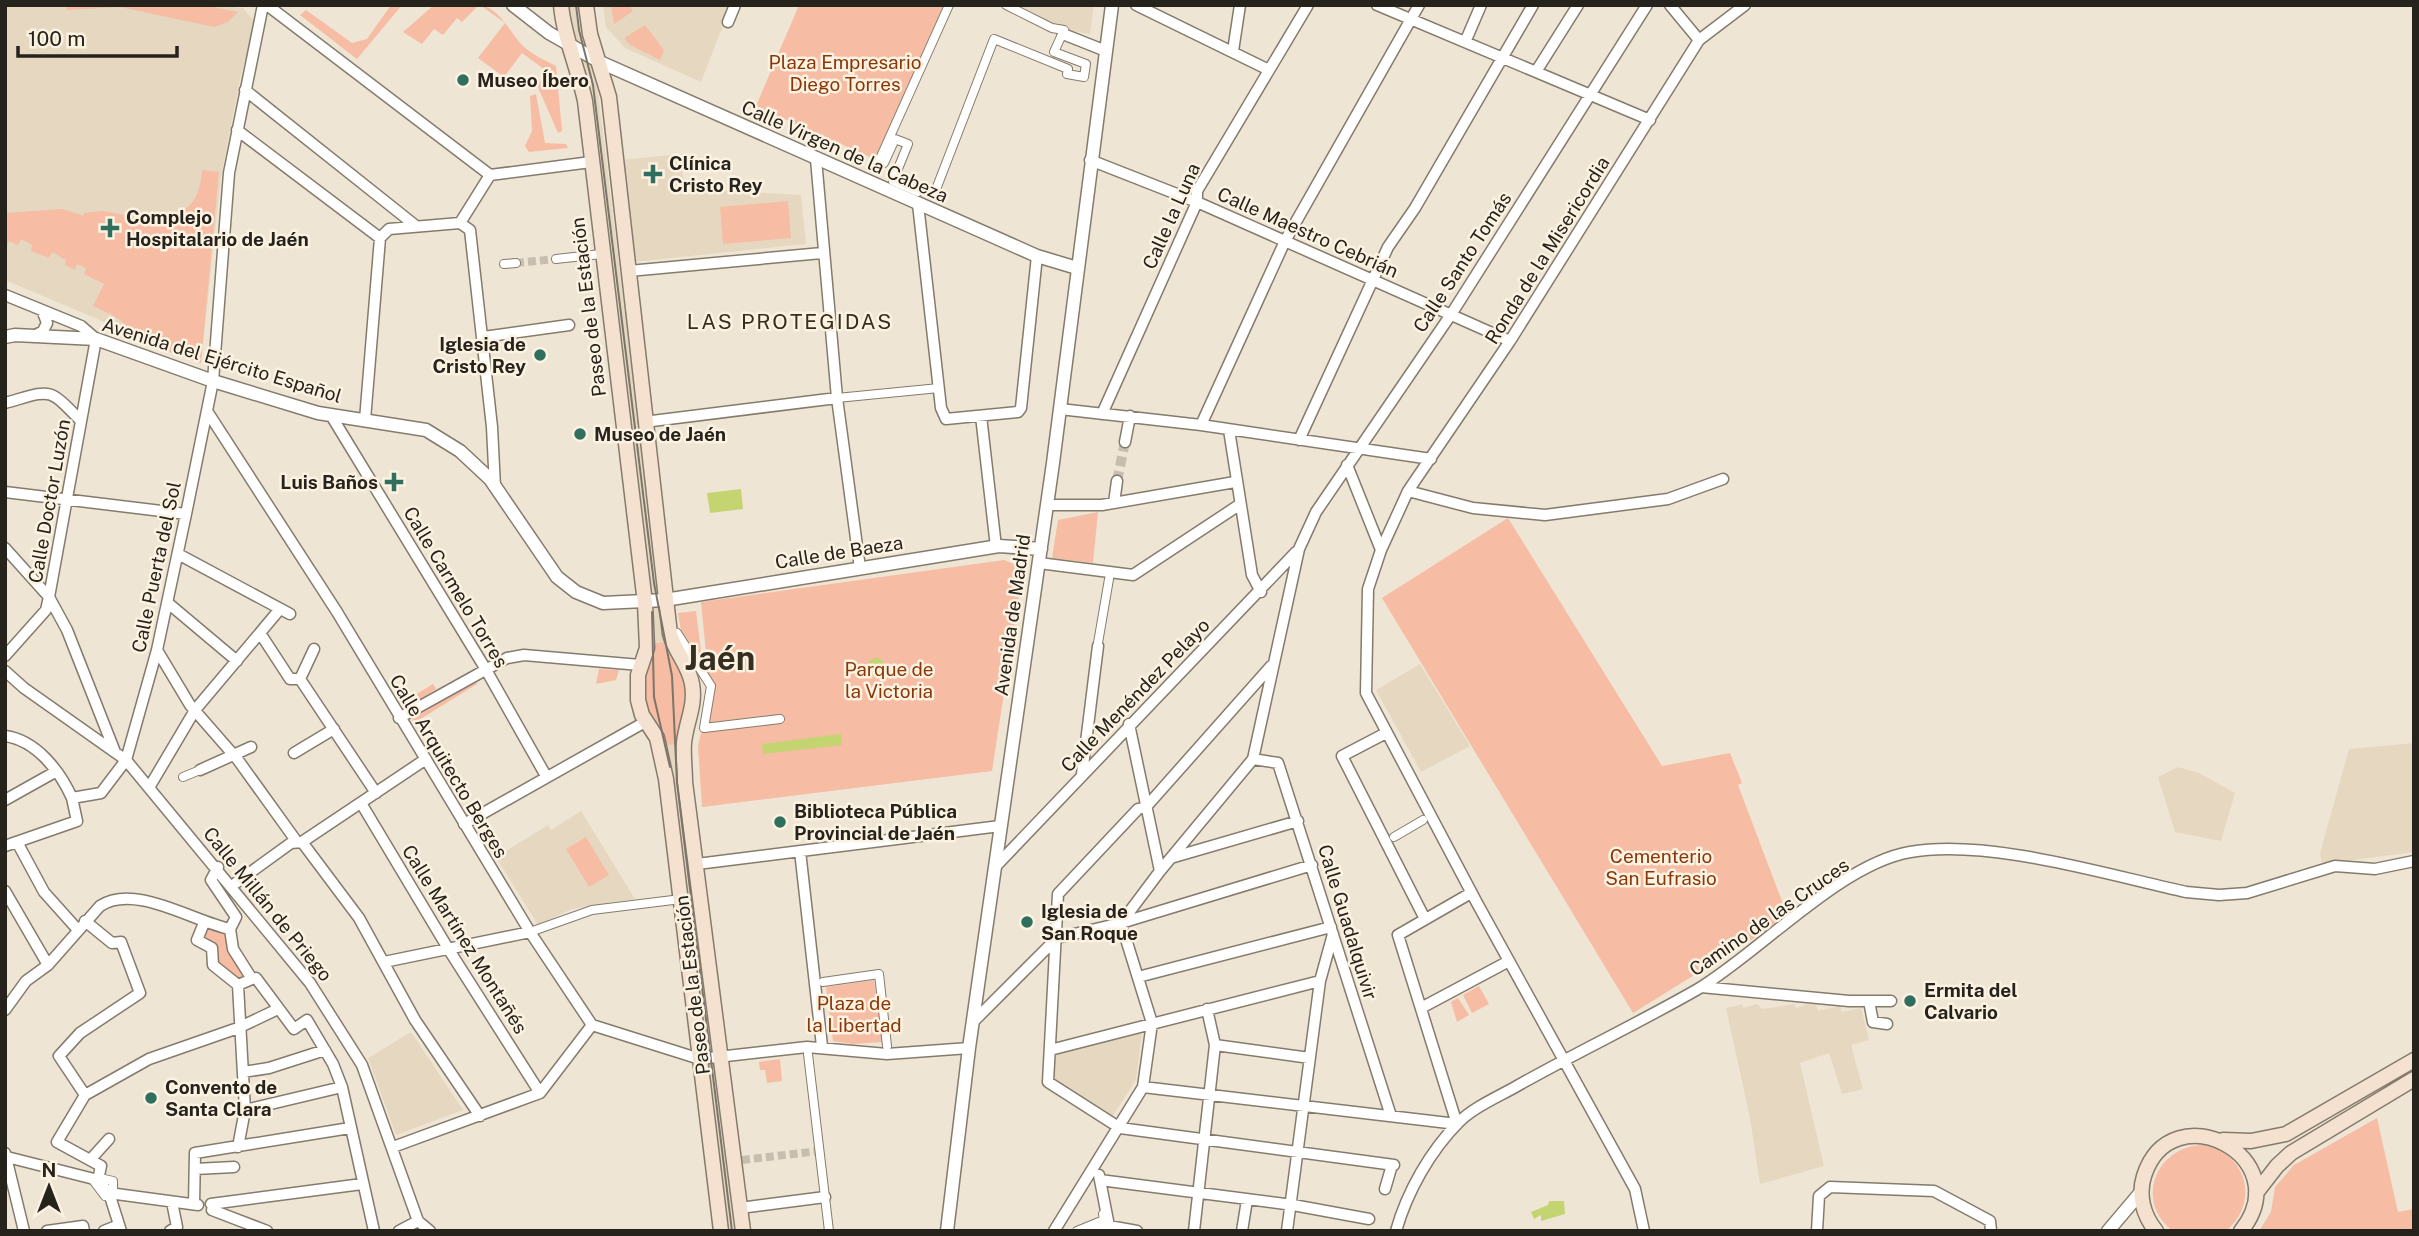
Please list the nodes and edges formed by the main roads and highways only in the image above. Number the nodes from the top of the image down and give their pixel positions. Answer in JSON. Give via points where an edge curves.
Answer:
{"nodes":[{"id":1,"x":561,"y":5,"type":"edge"},
{"id":2,"x":586,"y":5,"type":"edge"},
{"id":3,"x":2414,"y":1060,"type":"edge"},
{"id":4,"x":2414,"y":1079,"type":"edge"},
{"id":5,"x":2221,"y":1140,"type":"junction"},
{"id":6,"x":2256,"y":1193,"type":"junction"},
{"id":7,"x":721,"y":1231,"type":"edge"},
{"id":8,"x":743,"y":1231,"type":"edge"},
{"id":9,"x":2156,"y":1231,"type":"edge"},
{"id":10,"x":2241,"y":1231,"type":"edge"}],
"edges":[{"from":1,"to":7,"type":"main road","name":"Paseo de la Estación","via":[[581,80],[645,603],[647,648],[640,665],[638,700],[645,722],[657,738],[666,779]]},
{"from":2,"to":8,"type":"main road","name":"Paseo de la Estación","via":[[609,97],[665,600],[693,690],[685,782]]},
{"from":3,"to":5,"type":"main road","via":[[2286,1134],[2251,1141]]},
{"from":4,"to":6,"type":"main road","via":[[2291,1153]]},
{"from":5,"to":6,"type":"main road","via":[[2246,1161]]},
{"from":5,"to":9,"type":"main road","via":[[2193,1136],[2167,1145],[2148,1165],[2141,1192],[2144,1210]]},
{"from":6,"to":10,"type":"main road","via":[[2252,1215]]}]}
